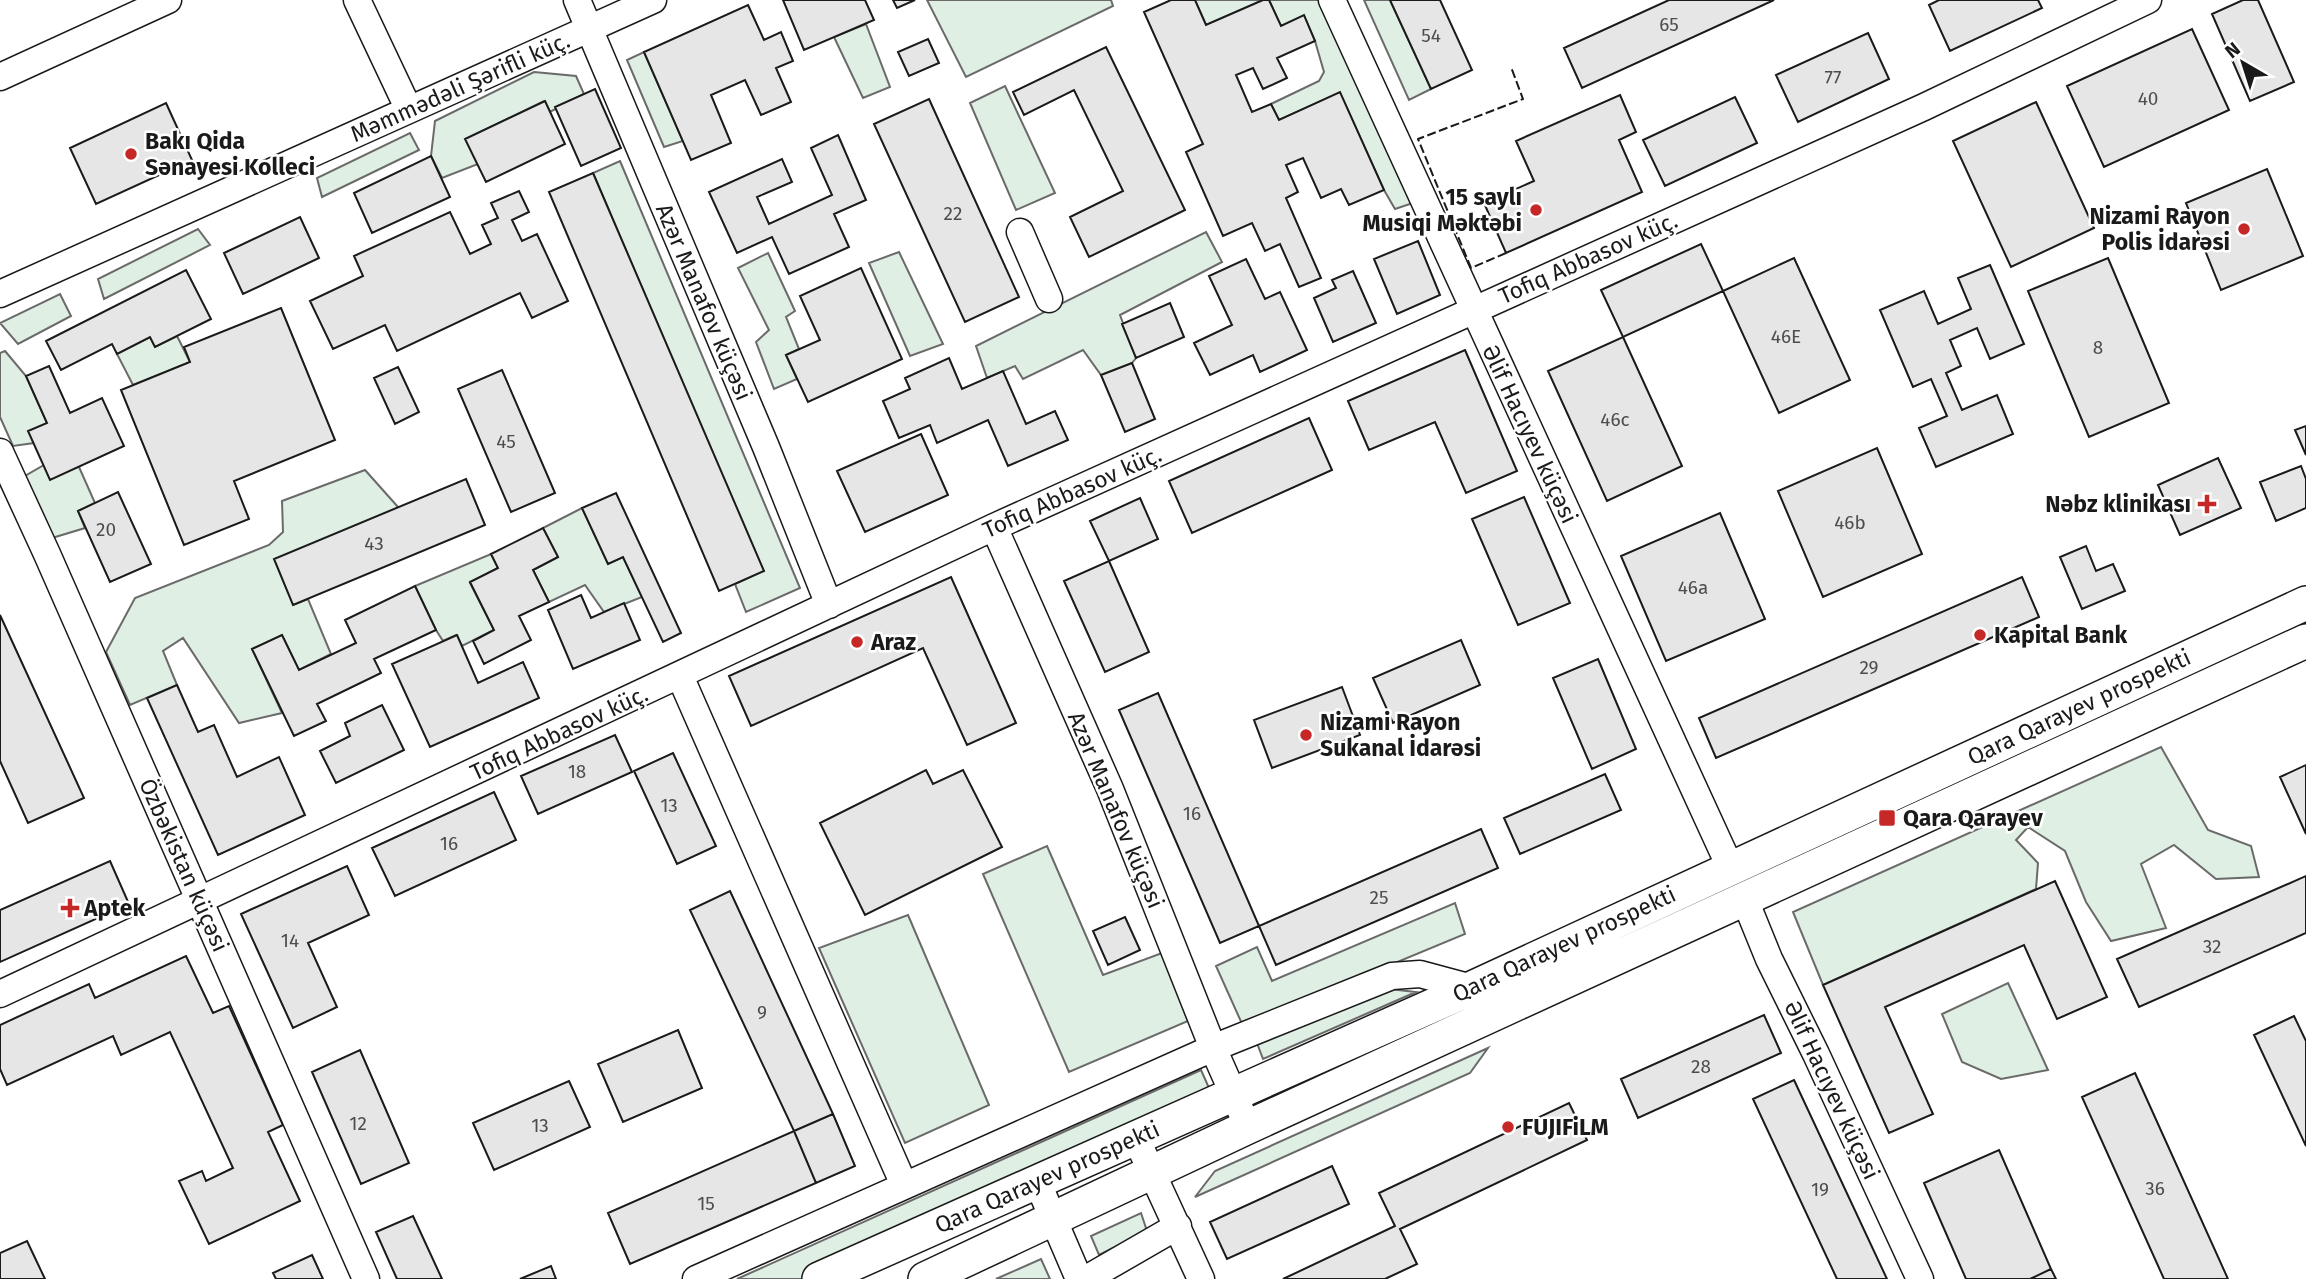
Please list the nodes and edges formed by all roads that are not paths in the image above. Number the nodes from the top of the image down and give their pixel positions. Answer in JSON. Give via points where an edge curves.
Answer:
{"nodes":[{"id":1,"x":168,"y":0,"type":"edge"},
{"id":2,"x":356,"y":0,"type":"edge"},
{"id":3,"x":577,"y":0,"type":"edge"},
{"id":4,"x":653,"y":0,"type":"edge"},
{"id":5,"x":1332,"y":0,"type":"edge"},
{"id":6,"x":2148,"y":0,"type":"edge"},
{"id":7,"x":590,"y":29,"type":"junction"},
{"id":8,"x":3,"y":68,"type":"edge"},
{"id":9,"x":409,"y":110,"type":"junction"},
{"id":10,"x":1020,"y":232,"type":"dead end"},
{"id":11,"x":0,"y":294,"type":"edge"},
{"id":12,"x":1049,"y":299,"type":"dead end"},
{"id":13,"x":1473,"y":310,"type":"junction"},
{"id":14,"x":0,"y":452,"type":"edge"},
{"id":15,"x":994,"y":527,"type":"junction"},
{"id":16,"x":2306,"y":603,"type":"edge"},
{"id":17,"x":829,"y":605,"type":"junction"},
{"id":18,"x":2306,"y":641,"type":"edge"},
{"id":19,"x":680,"y":676,"type":"junction"},
{"id":20,"x":1730,"y":867,"type":"junction"},
{"id":21,"x":1745,"y":900,"type":"junction"},
{"id":22,"x":200,"y":902,"type":"junction"},
{"id":23,"x":1472,"y":988,"type":"junction"},
{"id":24,"x":0,"y":994,"type":"edge"},
{"id":25,"x":1213,"y":1048,"type":"junction"},
{"id":26,"x":1232,"y":1094,"type":"junction"},
{"id":27,"x":1248,"y":1127,"type":"junction"},
{"id":28,"x":1136,"y":1138,"type":"junction"},
{"id":29,"x":1153,"y":1172,"type":"junction"},
{"id":30,"x":1037,"y":1181,"type":"junction"},
{"id":31,"x":904,"y":1185,"type":"junction"},
{"id":32,"x":1053,"y":1218,"type":"junction"},
{"id":33,"x":1178,"y":1226,"type":"junction"},
{"id":34,"x":366,"y":1279,"type":"edge"},
{"id":35,"x":695,"y":1279,"type":"edge"},
{"id":36,"x":819,"y":1279,"type":"edge"},
{"id":37,"x":925,"y":1279,"type":"edge"},
{"id":38,"x":1079,"y":1279,"type":"edge"},
{"id":39,"x":1086,"y":1279,"type":"edge"},
{"id":40,"x":1201,"y":1279,"type":"edge"},
{"id":41,"x":1920,"y":1279,"type":"edge"}],
"edges":[{"from":1,"to":8,"type":"street"},
{"from":2,"to":9,"type":"street"},
{"from":3,"to":7,"type":"street","name":"Azər Manafov küçəsi"},
{"from":4,"to":7,"type":"street","name":"Məmmədəli Şərifli küç."},
{"from":5,"to":13,"type":"street","name":"Əlif Hacıyev küçəsi"},
{"from":6,"to":13,"type":"street","name":"Tofiq Abbasov küç.","via":[[1924,107]]},
{"from":7,"to":9,"type":"street","name":"Məmmədəli Şərifli küç."},
{"from":7,"to":17,"type":"street","name":"Azər Manafov küçəsi"},
{"from":9,"to":11,"type":"street","name":"Məmmədəli Şərifli küç."},
{"from":10,"to":12,"type":"street"},
{"from":13,"to":15,"type":"street","name":"Tofiq Abbasov küç."},
{"from":13,"to":20,"type":"street","name":"Əlif Hacıyev küçəsi"},
{"from":14,"to":22,"type":"street","name":"Özbəkistan küçəsi"},
{"from":15,"to":17,"type":"street","name":"Tofiq Abbasov küç."},
{"from":15,"to":25,"type":"street","name":"Azər Manafov küçəsi","via":[[1110,789]]},
{"from":16,"to":20,"type":"main road","name":"Qara Qarayev prospekti"},
{"from":17,"to":19,"type":"street","name":"Tofiq Abbasov küç."},
{"from":18,"to":21,"type":"main road","name":"Qara Qarayev prospekti"},
{"from":19,"to":22,"type":"street","name":"Tofiq Abbasov küç."},
{"from":19,"to":31,"type":"street"},
{"from":20,"to":23,"type":"main road","name":"Qara Qarayev prospekti"},
{"from":21,"to":27,"type":"main road","name":"Qara Qarayev prospekti"},
{"from":21,"to":41,"type":"street","name":"Əlif Hacıyev küçəsi"},
{"from":22,"to":24,"type":"street","name":"Tofiq Abbasov küç."},
{"from":22,"to":34,"type":"street","name":"Özbəkistan küçəsi"},
{"from":23,"to":25,"type":"street","via":[[1420,974],[1392,976]]},
{"from":23,"to":26,"type":"main road","name":"Qara Qarayev prospekti"},
{"from":25,"to":26,"type":"street","name":"Azər Manafov küçəsi"},
{"from":25,"to":31,"type":"street"},
{"from":26,"to":27,"type":"street","name":"Azər Manafov küçəsi"},
{"from":26,"to":28,"type":"main road","name":"Qara Qarayev prospekti"},
{"from":27,"to":29,"type":"main road","name":"Qara Qarayev prospekti"},
{"from":28,"to":29,"type":"street"},
{"from":28,"to":30,"type":"main road","name":"Qara Qarayev prospekti"},
{"from":29,"to":32,"type":"main road","name":"Qara Qarayev prospekti"},
{"from":29,"to":33,"type":"street"},
{"from":30,"to":32,"type":"street"},
{"from":30,"to":36,"type":"main road","name":"Qara Qarayev prospekti"},
{"from":31,"to":35,"type":"street"},
{"from":32,"to":37,"type":"main road","name":"Qara Qarayev prospekti"},
{"from":32,"to":38,"type":"street"},
{"from":33,"to":39,"type":"street"},
{"from":33,"to":40,"type":"street"}]}
